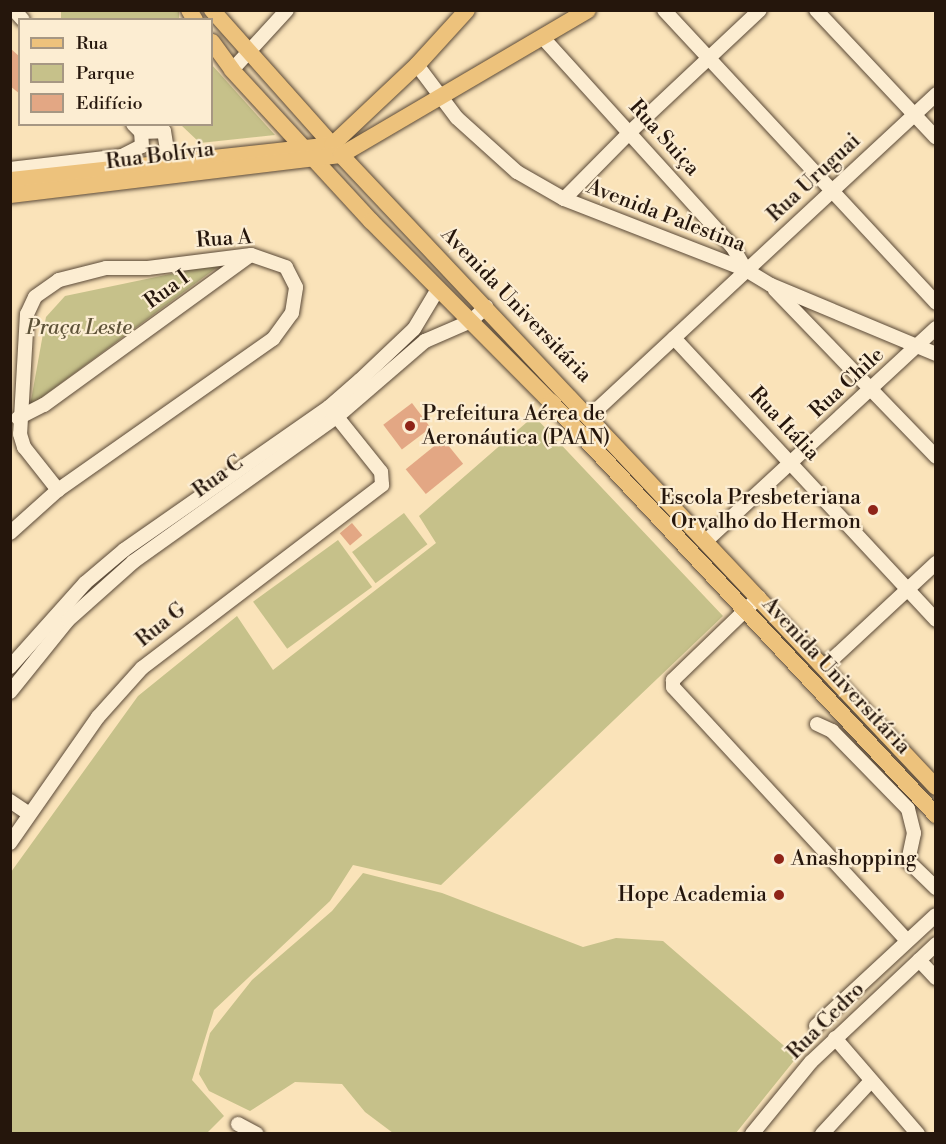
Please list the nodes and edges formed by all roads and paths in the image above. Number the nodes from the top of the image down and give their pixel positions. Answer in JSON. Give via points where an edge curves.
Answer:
{"nodes":[{"id":1,"x":212,"y":10,"type":"edge"},
{"id":2,"x":287,"y":10,"type":"edge"},
{"id":3,"x":467,"y":10,"type":"edge"},
{"id":4,"x":588,"y":10,"type":"edge"},
{"id":5,"x":664,"y":10,"type":"edge"},
{"id":6,"x":760,"y":10,"type":"edge"},
{"id":7,"x":816,"y":10,"type":"edge"},
{"id":8,"x":544,"y":39,"type":"junction"},
{"id":9,"x":213,"y":43,"type":"edge"},
{"id":10,"x":249,"y":52,"type":"junction"},
{"id":11,"x":708,"y":59,"type":"junction"},
{"id":12,"x":417,"y":65,"type":"junction"},
{"id":13,"x":232,"y":70,"type":"junction"},
{"id":14,"x":278,"y":85,"type":"junction"},
{"id":15,"x":246,"y":86,"type":"junction"},
{"id":16,"x":936,"y":94,"type":"edge"},
{"id":17,"x":442,"y":98,"type":"junction"},
{"id":18,"x":913,"y":115,"type":"junction"},
{"id":19,"x":278,"y":121,"type":"junction"},
{"id":20,"x":137,"y":128,"type":"edge"},
{"id":21,"x":630,"y":132,"type":"junction"},
{"id":22,"x":936,"y":138,"type":"edge"},
{"id":23,"x":142,"y":146,"type":"junction"},
{"id":24,"x":337,"y":150,"type":"junction"},
{"id":25,"x":168,"y":154,"type":"junction"},
{"id":26,"x":268,"y":154,"type":"junction"},
{"id":27,"x":310,"y":155,"type":"junction"},
{"id":28,"x":10,"y":169,"type":"edge"},
{"id":29,"x":10,"y":180,"type":"edge"},
{"id":30,"x":831,"y":191,"type":"junction"},
{"id":31,"x":10,"y":195,"type":"edge"},
{"id":32,"x":564,"y":199,"type":"junction"},
{"id":33,"x":389,"y":204,"type":"junction"},
{"id":34,"x":371,"y":220,"type":"junction"},
{"id":35,"x":251,"y":255,"type":"junction"},
{"id":36,"x":746,"y":270,"type":"junction"},
{"id":37,"x":771,"y":285,"type":"junction"},
{"id":38,"x":438,"y":289,"type":"junction"},
{"id":39,"x":936,"y":303,"type":"edge"},
{"id":40,"x":486,"y":307,"type":"junction"},
{"id":41,"x":471,"y":321,"type":"junction"},
{"id":42,"x":936,"y":328,"type":"edge"},
{"id":43,"x":414,"y":329,"type":"junction"},
{"id":44,"x":511,"y":333,"type":"junction"},
{"id":45,"x":674,"y":338,"type":"junction"},
{"id":46,"x":425,"y":341,"type":"junction"},
{"id":47,"x":918,"y":346,"type":"junction"},
{"id":48,"x":496,"y":347,"type":"junction"},
{"id":49,"x":936,"y":354,"type":"edge"},
{"id":50,"x":383,"y":367,"type":"junction"},
{"id":51,"x":872,"y":390,"type":"junction"},
{"id":52,"x":333,"y":412,"type":"junction"},
{"id":53,"x":590,"y":416,"type":"junction"},
{"id":54,"x":18,"y":418,"type":"junction"},
{"id":55,"x":936,"y":457,"type":"edge"},
{"id":56,"x":792,"y":463,"type":"junction"},
{"id":57,"x":58,"y":490,"type":"junction"},
{"id":58,"x":10,"y":532,"type":"edge"},
{"id":59,"x":706,"y":540,"type":"junction"},
{"id":60,"x":936,"y":563,"type":"edge"},
{"id":61,"x":907,"y":590,"type":"junction"},
{"id":62,"x":759,"y":597,"type":"junction"},
{"id":63,"x":744,"y":610,"type":"junction"},
{"id":64,"x":63,"y":615,"type":"junction"},
{"id":65,"x":936,"y":620,"type":"edge"},
{"id":66,"x":10,"y":667,"type":"edge"},
{"id":67,"x":824,"y":667,"type":"junction"},
{"id":68,"x":10,"y":692,"type":"edge"},
{"id":69,"x":817,"y":724,"type":"dead end"},
{"id":70,"x":936,"y":787,"type":"edge"},
{"id":71,"x":10,"y":801,"type":"edge"},
{"id":72,"x":29,"y":814,"type":"junction"},
{"id":73,"x":936,"y":815,"type":"edge"},
{"id":74,"x":16,"y":823,"type":"edge"},
{"id":75,"x":10,"y":843,"type":"edge"},
{"id":76,"x":936,"y":888,"type":"edge"},
{"id":77,"x":936,"y":915,"type":"edge"},
{"id":78,"x":907,"y":941,"type":"junction"},
{"id":79,"x":936,"y":944,"type":"edge"},
{"id":80,"x":919,"y":960,"type":"junction"},
{"id":81,"x":936,"y":978,"type":"edge"},
{"id":82,"x":816,"y":1026,"type":"dead end"},
{"id":83,"x":835,"y":1038,"type":"junction"},
{"id":84,"x":870,"y":1082,"type":"junction"},
{"id":85,"x":238,"y":1124,"type":"dead end"},
{"id":86,"x":257,"y":1134,"type":"edge"},
{"id":87,"x":752,"y":1134,"type":"edge"},
{"id":88,"x":822,"y":1134,"type":"edge"},
{"id":89,"x":918,"y":1134,"type":"edge"}],
"edges":[{"from":1,"to":10,"type":"main road","name":"Avenida Universitária"},
{"from":2,"to":10,"type":"street"},
{"from":3,"to":12,"type":"main road"},
{"from":4,"to":8,"type":"main road"},
{"from":5,"to":11,"type":"street"},
{"from":6,"to":11,"type":"street"},
{"from":7,"to":18,"type":"street"},
{"from":8,"to":17,"type":"main road"},
{"from":8,"to":21,"type":"street","name":"Rua Suiça"},
{"from":9,"to":13,"type":"main road","name":"Avenida Universitária"},
{"from":10,"to":13,"type":"street"},
{"from":10,"to":14,"type":"main road","name":"Avenida Universitária"},
{"from":11,"to":21,"type":"street"},
{"from":11,"to":30,"type":"street"},
{"from":12,"to":17,"type":"street","name":"Avenida Palestina"},
{"from":12,"to":24,"type":"main road"},
{"from":13,"to":15,"type":"main road","name":"Avenida Universitária"},
{"from":14,"to":15,"type":"main road","via":[[262,80]]},
{"from":14,"to":24,"type":"main road","name":"Avenida Universitária"},
{"from":15,"to":19,"type":"main road","name":"Avenida Universitária"},
{"from":16,"to":18,"type":"street","name":"Rua Uruguai"},
{"from":17,"to":24,"type":"main road"},
{"from":17,"to":32,"type":"street","name":"Avenida Palestina","via":[[457,118],[517,172]]},
{"from":18,"to":22,"type":"street"},
{"from":18,"to":30,"type":"street","name":"Rua Uruguai"},
{"from":19,"to":26,"type":"main road","via":[[279,140]]},
{"from":19,"to":27,"type":"main road","name":"Avenida Universitária"},
{"from":20,"to":23,"type":"street"},
{"from":20,"to":25,"type":"street","via":[[164,130]]},
{"from":21,"to":32,"type":"street"},
{"from":21,"to":36,"type":"street","name":"Rua Suiça","via":[[732,246]]},
{"from":23,"to":25,"type":"street"},
{"from":23,"to":28,"type":"street","via":[[122,156]]},
{"from":24,"to":27,"type":"main road"},
{"from":24,"to":33,"type":"main road","name":"Avenida Universitária"},
{"from":25,"to":26,"type":"main road","name":"Rua Bolívia"},
{"from":25,"to":29,"type":"main road","name":"Rua Bolívia"},
{"from":26,"to":27,"type":"main road","name":"Rua Bolívia"},
{"from":27,"to":31,"type":"main road","name":"Rua Bolívia"},
{"from":27,"to":34,"type":"main road","name":"Avenida Universitária"},
{"from":30,"to":36,"type":"street","name":"Rua Uruguai"},
{"from":30,"to":39,"type":"street"},
{"from":32,"to":36,"type":"street","name":"Avenida Palestina"},
{"from":33,"to":34,"type":"main road","via":[[383,217]]},
{"from":33,"to":40,"type":"main road","name":"Avenida Universitária"},
{"from":34,"to":38,"type":"main road","name":"Avenida Universitária"},
{"from":35,"to":54,"type":"street","name":"Rua I","via":[[44,405]]},
{"from":35,"to":54,"type":"street","name":"Rua A","via":[[148,268],[106,268],[59,280],[35,297],[27,314]]},
{"from":35,"to":57,"type":"street","name":"Rua A","via":[[286,267],[296,287],[292,313],[273,339]]},
{"from":36,"to":37,"type":"street","name":"Avenida Palestina"},
{"from":36,"to":45,"type":"street","name":"Rua Uruguai"},
{"from":37,"to":47,"type":"street","name":"Avenida Palestina"},
{"from":37,"to":51,"type":"street"},
{"from":38,"to":41,"type":"main road","name":"Avenida Universitária"},
{"from":38,"to":43,"type":"street","name":"Rua C"},
{"from":40,"to":41,"type":"street","name":"Rua C"},
{"from":40,"to":44,"type":"main road","name":"Avenida Universitária"},
{"from":41,"to":46,"type":"street","name":"Rua C"},
{"from":41,"to":48,"type":"main road","name":"Avenida Universitária"},
{"from":42,"to":47,"type":"street","name":"Rua Chile"},
{"from":43,"to":46,"type":"street"},
{"from":43,"to":50,"type":"street","name":"Rua C"},
{"from":44,"to":48,"type":"main road"},
{"from":44,"to":53,"type":"main road","name":"Avenida Universitária"},
{"from":45,"to":53,"type":"street","name":"Rua Uruguai"},
{"from":45,"to":56,"type":"street","name":"Rua Itália"},
{"from":46,"to":50,"type":"street","name":"Rua C"},
{"from":47,"to":49,"type":"street","name":"Avenida Palestina"},
{"from":47,"to":51,"type":"street","name":"Rua Chile"},
{"from":48,"to":63,"type":"main road","name":"Avenida Universitária"},
{"from":50,"to":52,"type":"street","name":"Rua C"},
{"from":51,"to":55,"type":"street"},
{"from":51,"to":56,"type":"street","name":"Rua Chile"},
{"from":52,"to":64,"type":"street","name":"Rua C","via":[[200,507]]},
{"from":52,"to":72,"type":"street","name":"Rua G","via":[[381,472],[382,485],[142,668],[98,717]]},
{"from":53,"to":59,"type":"main road","name":"Avenida Universitária"},
{"from":54,"to":57,"type":"street","name":"Rua A","via":[[24,447]]},
{"from":56,"to":59,"type":"street","name":"Rua Chile"},
{"from":56,"to":61,"type":"street","name":"Rua Itália"},
{"from":57,"to":58,"type":"street"},
{"from":59,"to":62,"type":"main road","name":"Avenida Universitária"},
{"from":60,"to":61,"type":"street"},
{"from":61,"to":65,"type":"street","name":"Rua Itália"},
{"from":61,"to":67,"type":"street"},
{"from":62,"to":63,"type":"street"},
{"from":62,"to":67,"type":"main road","name":"Avenida Universitária"},
{"from":63,"to":73,"type":"main road","name":"Avenida Universitária"},
{"from":63,"to":78,"type":"street","via":[[673,680],[673,687]]},
{"from":64,"to":66,"type":"street","name":"Rua C"},
{"from":64,"to":68,"type":"street","name":"Rua C"},
{"from":67,"to":70,"type":"main road","name":"Avenida Universitária"},
{"from":69,"to":76,"type":"street","via":[[832,731],[908,809],[914,833],[908,861]]},
{"from":71,"to":72,"type":"street"},
{"from":72,"to":74,"type":"street","name":"Rua G"},
{"from":74,"to":75,"type":"street","name":"Rua G"},
{"from":77,"to":78,"type":"street"},
{"from":78,"to":82,"type":"street"},
{"from":79,"to":80,"type":"street","name":"Rua Cedro"},
{"from":80,"to":81,"type":"street"},
{"from":80,"to":83,"type":"street","name":"Rua Cedro"},
{"from":83,"to":84,"type":"street"},
{"from":83,"to":87,"type":"street","name":"Rua Cedro"},
{"from":84,"to":88,"type":"street"},
{"from":84,"to":89,"type":"street"},
{"from":85,"to":86,"type":"street"}]}
